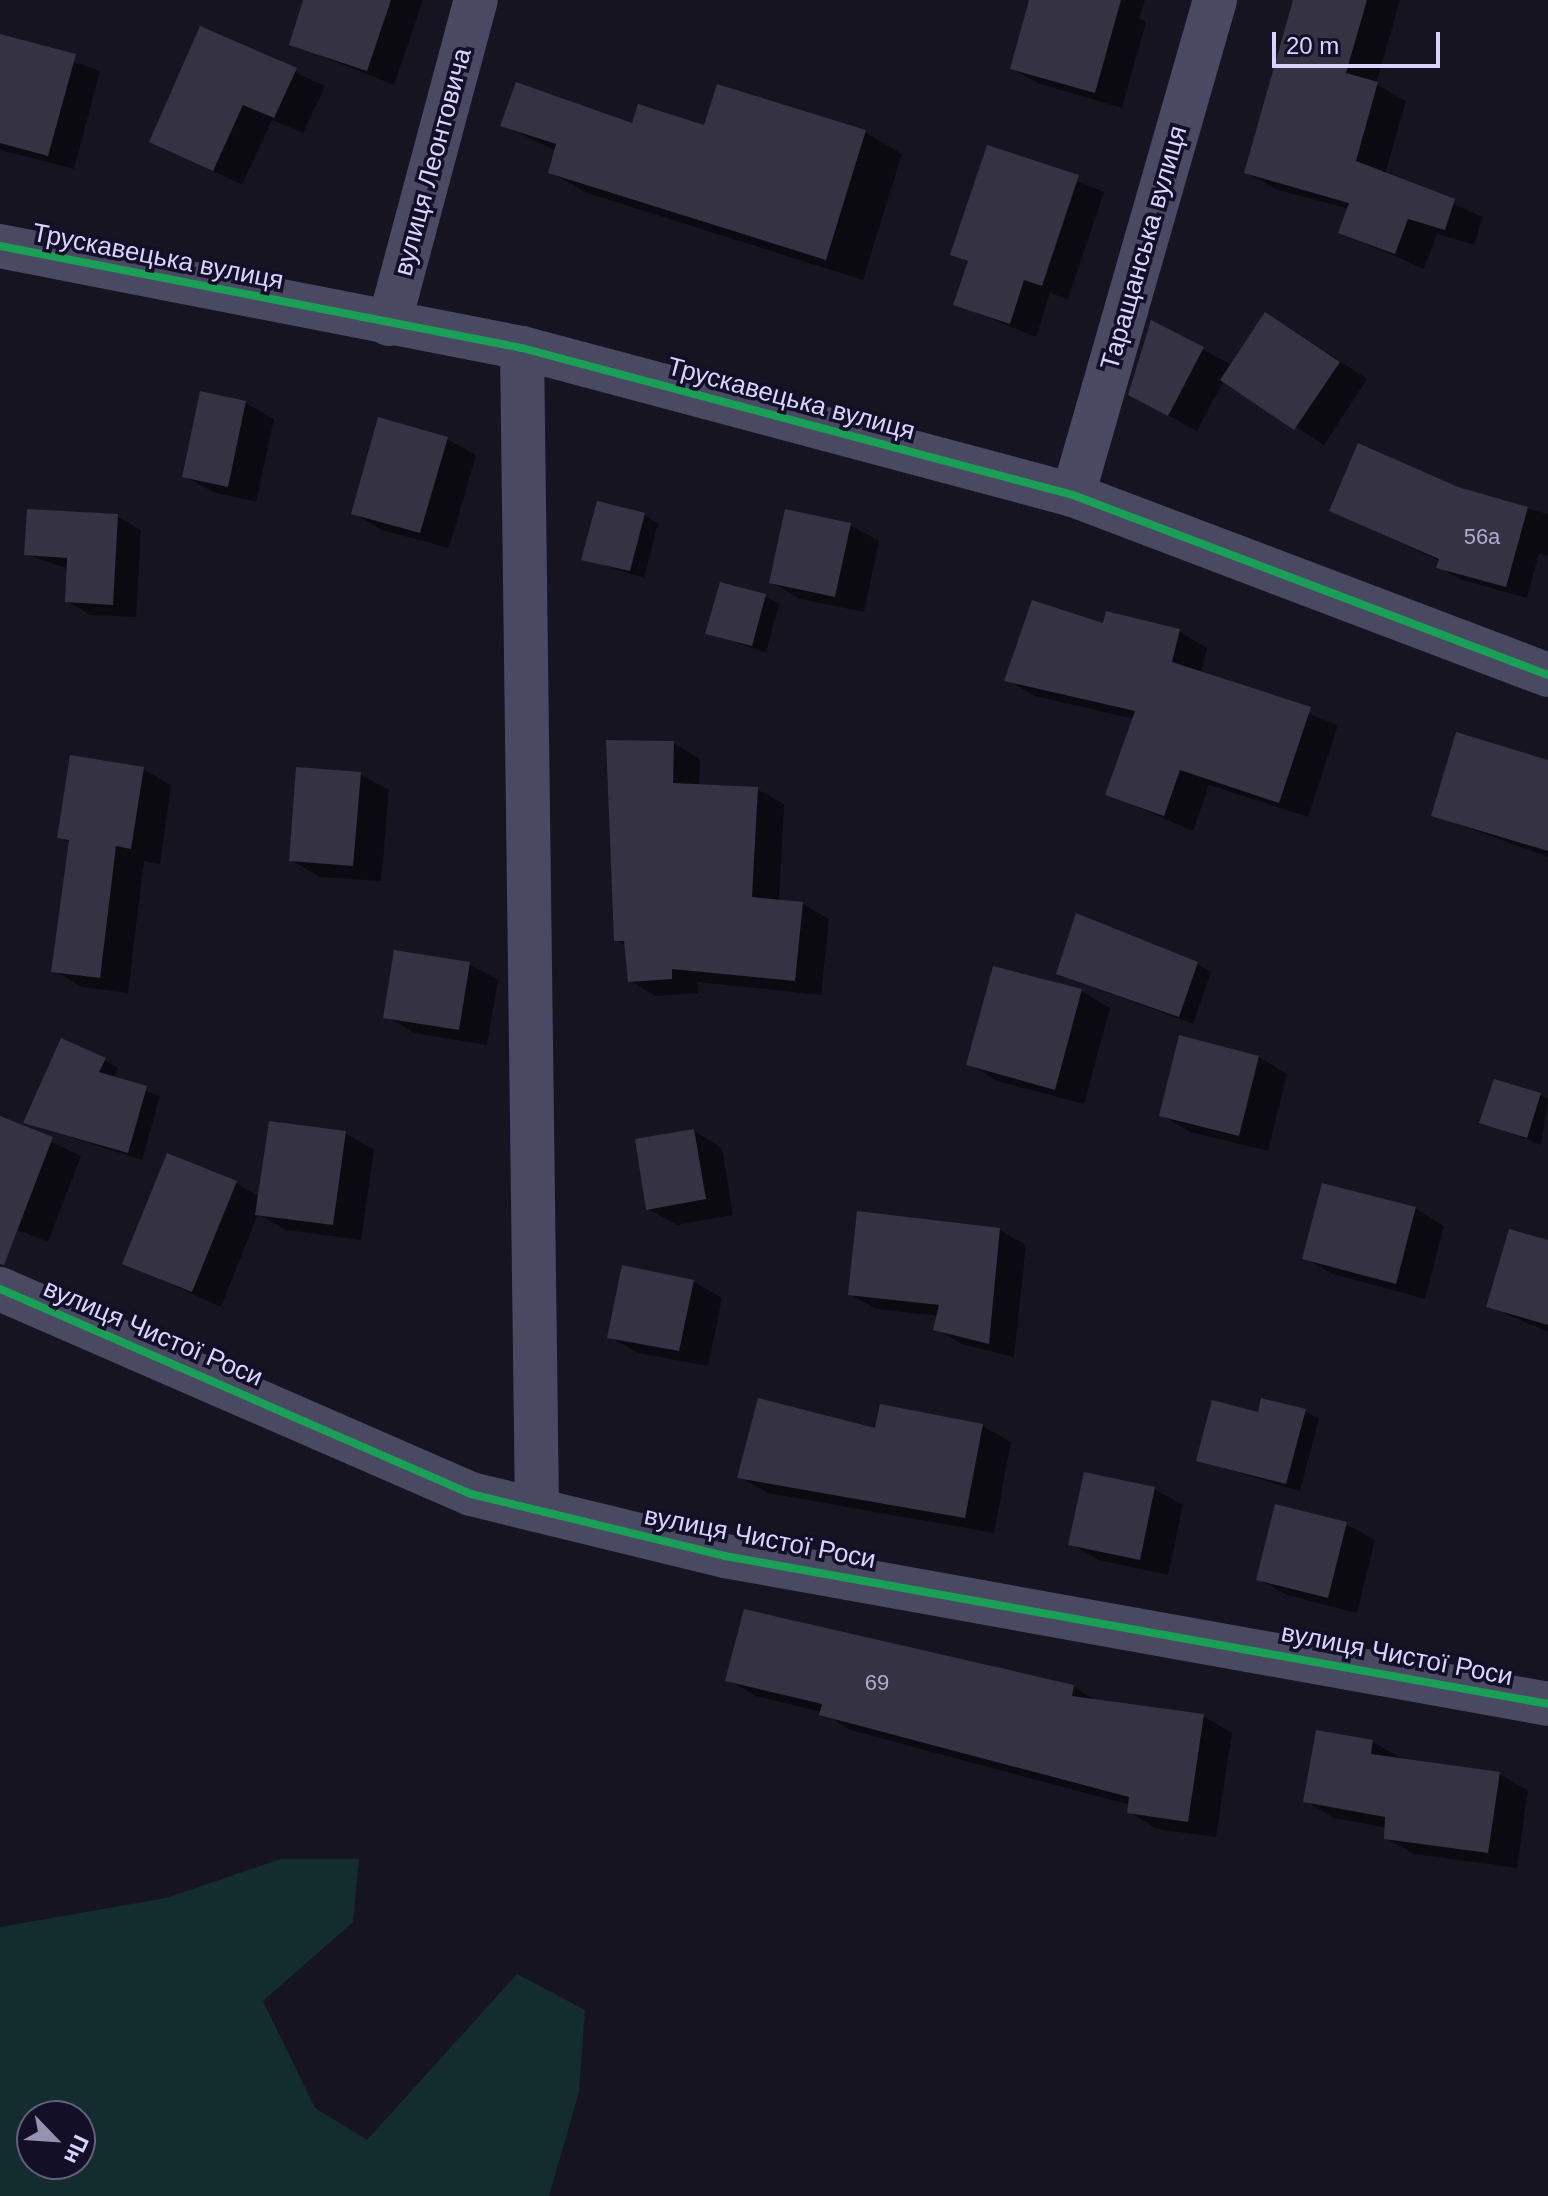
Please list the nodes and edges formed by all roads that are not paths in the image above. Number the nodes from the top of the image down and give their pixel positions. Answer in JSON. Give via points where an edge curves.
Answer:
{"nodes":[{"id":1,"x":476,"y":0,"type":"edge"},
{"id":2,"x":1215,"y":0,"type":"edge"},
{"id":3,"x":0,"y":246,"type":"edge"},
{"id":4,"x":389,"y":324,"type":"junction"},
{"id":5,"x":522,"y":348,"type":"junction"},
{"id":6,"x":1073,"y":495,"type":"junction"},
{"id":7,"x":1548,"y":675,"type":"edge"},
{"id":8,"x":0,"y":1289,"type":"edge"},
{"id":9,"x":537,"y":1510,"type":"junction"},
{"id":10,"x":1548,"y":1704,"type":"edge"}],
"edges":[{"from":1,"to":4,"type":"street","name":"вулиця Леонтовича"},
{"from":2,"to":6,"type":"street","name":"Таращанська вулиця"},
{"from":3,"to":4,"type":"street","name":"Трускавецька вулиця"},
{"from":4,"to":5,"type":"street","name":"Трускавецька вулиця"},
{"from":5,"to":6,"type":"street","name":"Трускавецька вулиця"},
{"from":5,"to":9,"type":"street"},
{"from":6,"to":7,"type":"street","name":"Трускавецька вулиця"},
{"from":8,"to":9,"type":"street","name":"вулиця Чистої Роси","via":[[471,1494]]},
{"from":9,"to":10,"type":"street","name":"вулиця Чистої Роси","via":[[725,1556]]}]}
